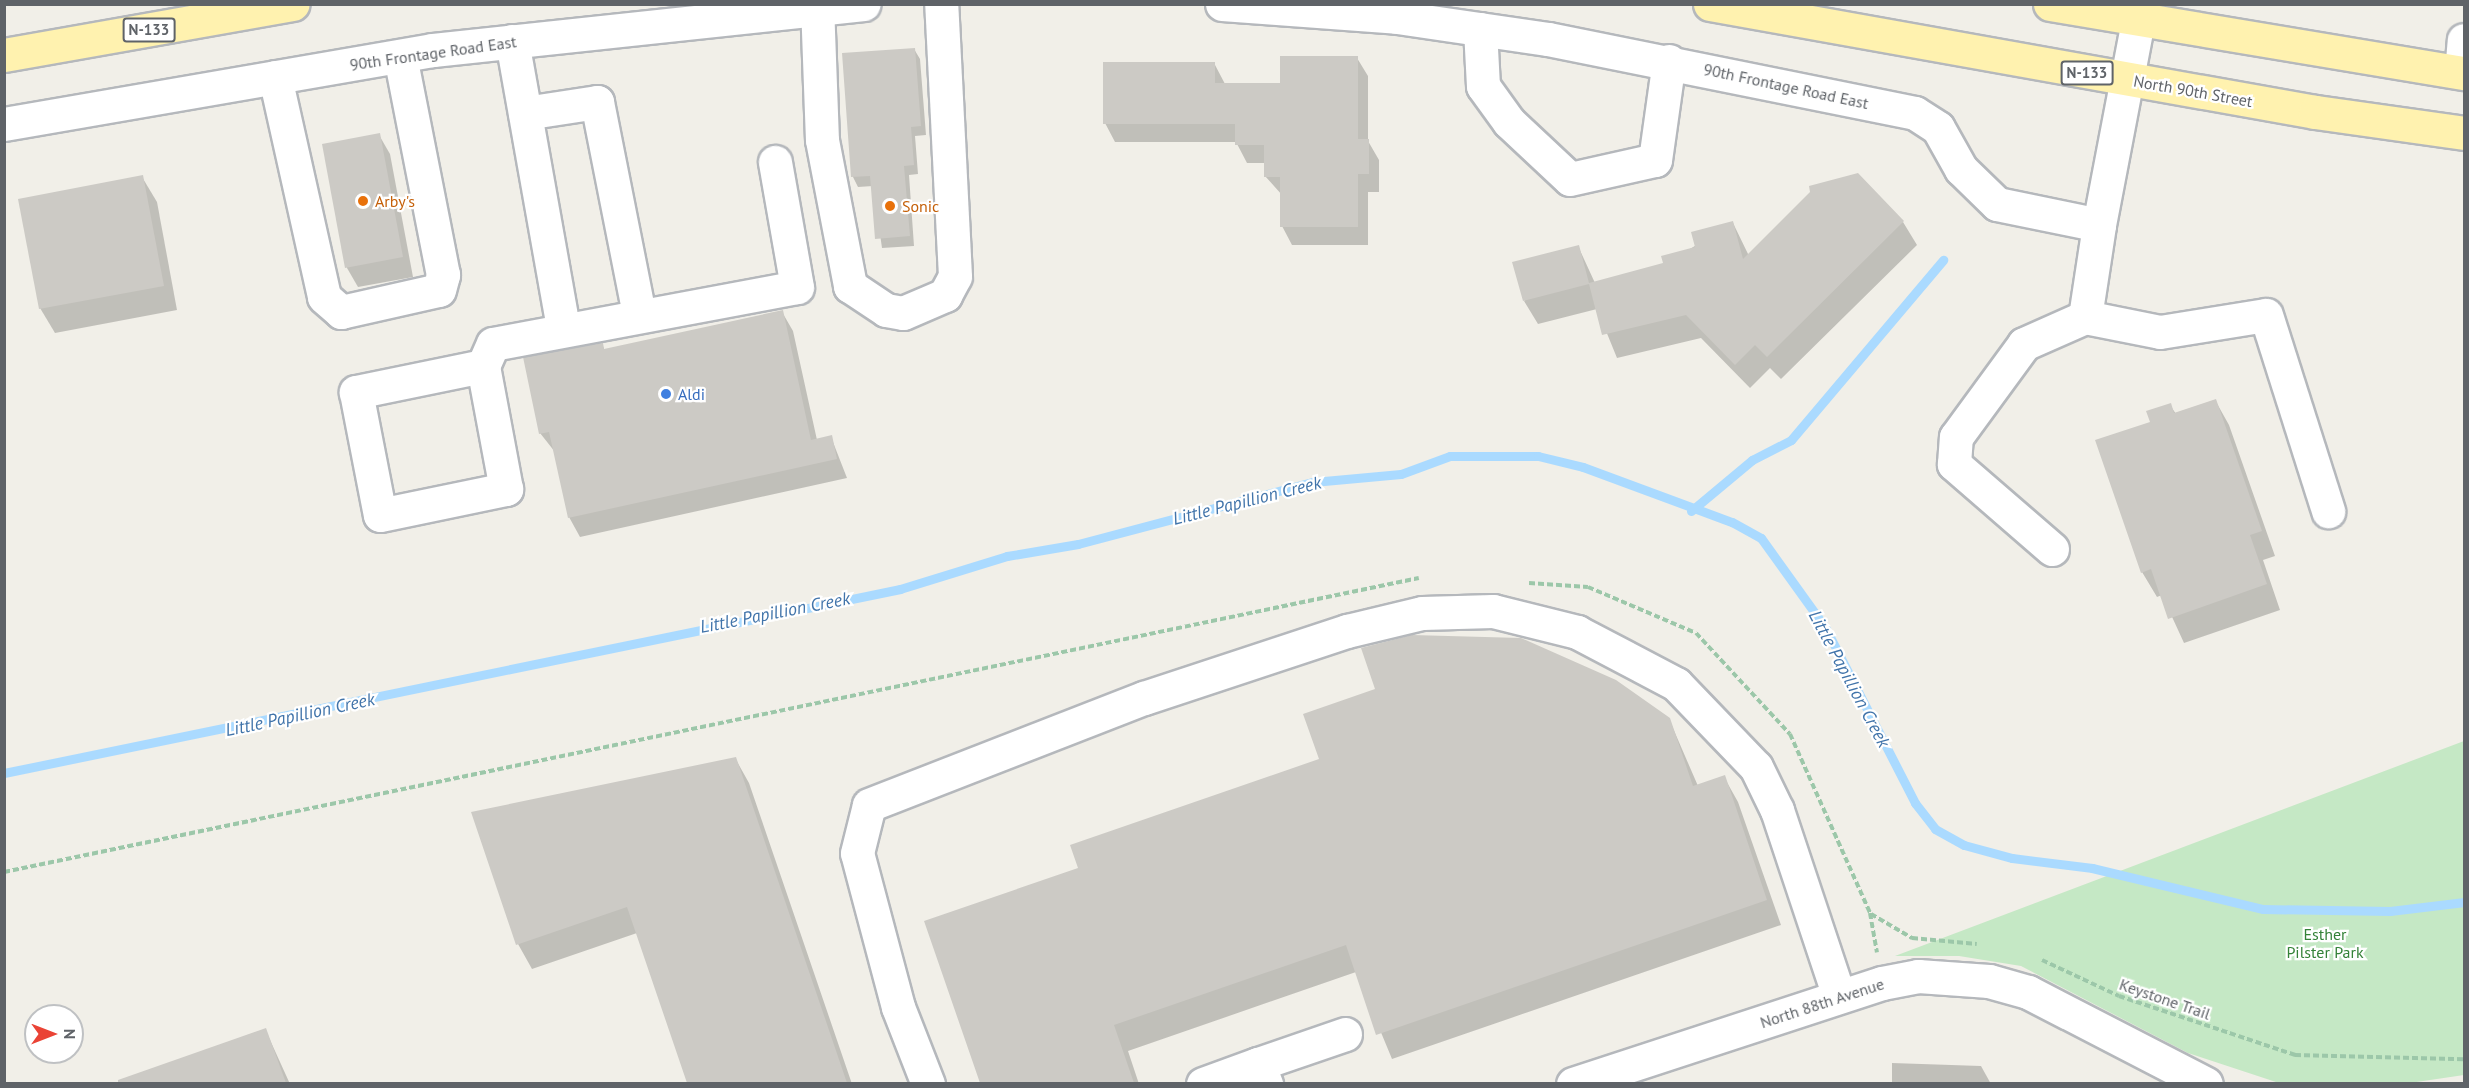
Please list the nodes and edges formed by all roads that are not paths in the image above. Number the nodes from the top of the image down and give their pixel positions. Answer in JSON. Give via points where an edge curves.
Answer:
{"nodes":[{"id":1,"x":293,"y":4,"type":"edge"},
{"id":2,"x":864,"y":4,"type":"edge"},
{"id":3,"x":941,"y":4,"type":"edge"},
{"id":4,"x":1222,"y":4,"type":"edge"},
{"id":5,"x":1710,"y":4,"type":"edge"},
{"id":6,"x":2050,"y":4,"type":"edge"},
{"id":7,"x":817,"y":7,"type":"edge"},
{"id":8,"x":2140,"y":12,"type":"edge"},
{"id":9,"x":1480,"y":29,"type":"junction"},
{"id":10,"x":2464,"y":40,"type":"edge"},
{"id":11,"x":512,"y":41,"type":"junction"},
{"id":12,"x":4,"y":55,"type":"edge"},
{"id":13,"x":400,"y":56,"type":"junction"},
{"id":14,"x":1669,"y":61,"type":"junction"},
{"id":15,"x":2463,"y":72,"type":"edge"},
{"id":16,"x":275,"y":77,"type":"junction"},
{"id":17,"x":2127,"y":80,"type":"junction"},
{"id":18,"x":525,"y":113,"type":"junction"},
{"id":19,"x":4,"y":124,"type":"edge"},
{"id":20,"x":2464,"y":133,"type":"edge"},
{"id":21,"x":774,"y":162,"type":"dead end"},
{"id":22,"x":2099,"y":225,"type":"junction"},
{"id":23,"x":639,"y":315,"type":"junction"},
{"id":24,"x":2085,"y":317,"type":"junction"},
{"id":25,"x":563,"y":328,"type":"junction"},
{"id":26,"x":483,"y":366,"type":"junction"},
{"id":27,"x":2328,"y":511,"type":"dead end"},
{"id":28,"x":2052,"y":549,"type":"dead end"},
{"id":29,"x":1839,"y":996,"type":"junction"},
{"id":30,"x":1345,"y":1034,"type":"dead end"},
{"id":31,"x":1641,"y":1072,"type":"edge"},
{"id":32,"x":1262,"y":1074,"type":"edge"},
{"id":33,"x":928,"y":1083,"type":"edge"},
{"id":34,"x":1203,"y":1083,"type":"edge"},
{"id":35,"x":1573,"y":1083,"type":"edge"},
{"id":36,"x":2206,"y":1083,"type":"edge"}],
"edges":[{"from":1,"to":12,"type":"main road","number":"N-133"},
{"from":2,"to":7,"type":"street","name":"90th Frontage Road East"},
{"from":3,"to":7,"type":"street","via":[[955,276],[945,295],[903,313],[886,310],[850,286],[822,140]]},
{"from":4,"to":9,"type":"street","name":"90th Frontage Road East"},
{"from":5,"to":17,"type":"main road","name":"North 90th Street","number":"N-133"},
{"from":6,"to":8,"type":"main road"},
{"from":7,"to":11,"type":"street","name":"90th Frontage Road East"},
{"from":8,"to":15,"type":"main road"},
{"from":8,"to":17,"type":"street"},
{"from":9,"to":14,"type":"street","name":"90th Frontage Road East"},
{"from":9,"to":14,"type":"street","via":[[1483,86],[1509,122],[1570,179],[1655,160]]},
{"from":10,"to":15,"type":"street"},
{"from":11,"to":13,"type":"street","name":"90th Frontage Road East"},
{"from":11,"to":18,"type":"street"},
{"from":13,"to":16,"type":"street","name":"90th Frontage Road East"},
{"from":13,"to":16,"type":"street","via":[[443,275],[439,290],[341,312],[324,297]]},
{"from":14,"to":22,"type":"street","name":"90th Frontage Road East","via":[[1915,113],[1938,128],[1961,169],[1998,204]]},
{"from":16,"to":19,"type":"street","name":"90th Frontage Road East"},
{"from":17,"to":20,"type":"main road","name":"North 90th Street","number":"N-133"},
{"from":17,"to":22,"type":"street"},
{"from":18,"to":23,"type":"street","via":[[597,102]]},
{"from":18,"to":25,"type":"street"},
{"from":21,"to":23,"type":"street","via":[[797,287]]},
{"from":22,"to":24,"type":"street"},
{"from":23,"to":25,"type":"street"},
{"from":24,"to":27,"type":"street","via":[[2160,332],[2266,315]]},
{"from":24,"to":28,"type":"street","via":[[2024,344],[1956,437],[1954,464]]},
{"from":25,"to":26,"type":"street","via":[[493,344]]},
{"from":26,"to":26,"type":"street","via":[[356,392],[380,515],[506,489]]},
{"from":29,"to":31,"type":"street","name":"North 88th Avenue"},
{"from":29,"to":33,"type":"street","via":[[1777,810],[1756,767],[1676,684],[1577,632],[1493,611],[1422,614],[1347,631],[1144,698],[869,805],[857,853],[898,1007]]},
{"from":29,"to":36,"type":"street","name":"North 88th Avenue","via":[[1918,976],[1989,981],[2060,1007]]},
{"from":30,"to":32,"type":"street"},
{"from":31,"to":35,"type":"street","name":"North 88th Avenue"},
{"from":32,"to":34,"type":"street"}]}
